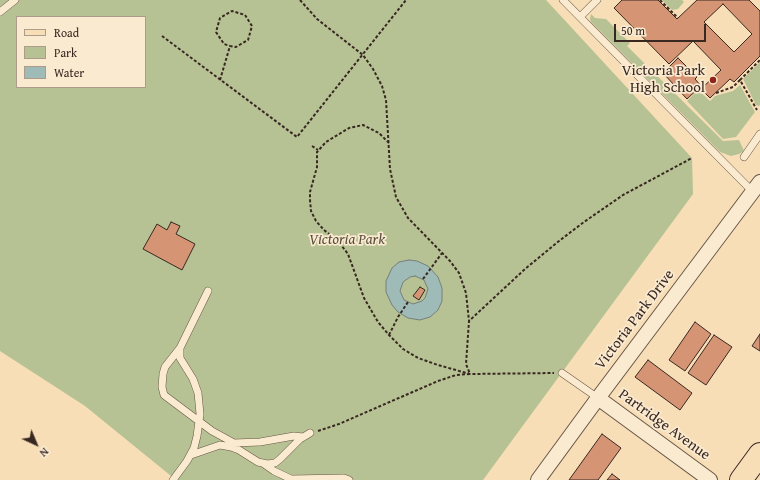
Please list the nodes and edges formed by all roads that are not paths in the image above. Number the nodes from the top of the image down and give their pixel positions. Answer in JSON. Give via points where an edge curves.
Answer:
{"nodes":[{"id":1,"x":15,"y":0,"type":"edge"},
{"id":2,"x":563,"y":0,"type":"edge"},
{"id":3,"x":597,"y":0,"type":"edge"},
{"id":4,"x":0,"y":12,"type":"edge"},
{"id":5,"x":580,"y":17,"type":"junction"},
{"id":6,"x":760,"y":134,"type":"edge"},
{"id":7,"x":744,"y":157,"type":"dead end"},
{"id":8,"x":756,"y":187,"type":"edge"},
{"id":9,"x":208,"y":291,"type":"dead end"},
{"id":10,"x":180,"y":348,"type":"junction"},
{"id":11,"x":562,"y":373,"type":"road end"},
{"id":12,"x":598,"y":398,"type":"junction"},
{"id":13,"x":199,"y":421,"type":"junction"},
{"id":14,"x":760,"y":454,"type":"edge"},
{"id":15,"x":191,"y":455,"type":"junction"},
{"id":16,"x":264,"y":464,"type":"junction"},
{"id":17,"x":173,"y":480,"type":"edge"},
{"id":18,"x":349,"y":480,"type":"edge"},
{"id":19,"x":538,"y":480,"type":"edge"},
{"id":20,"x":710,"y":480,"type":"edge"},
{"id":21,"x":741,"y":480,"type":"edge"}],
"edges":[{"from":1,"to":4,"type":"lane"},
{"from":2,"to":5,"type":"lane"},
{"from":3,"to":5,"type":"lane"},
{"from":5,"to":8,"type":"lane"},
{"from":6,"to":7,"type":"lane"},
{"from":8,"to":12,"type":"street","name":"Victoria Park Drive"},
{"from":9,"to":10,"type":"lane"},
{"from":10,"to":13,"type":"lane","via":[[180,358],[198,393]]},
{"from":10,"to":13,"type":"lane","via":[[165,367],[162,387],[164,395]]},
{"from":11,"to":12,"type":"lane"},
{"from":12,"to":19,"type":"street","name":"Victoria Park Drive"},
{"from":12,"to":20,"type":"street","name":"Partridge Avenue"},
{"from":13,"to":15,"type":"lane"},
{"from":13,"to":16,"type":"lane","via":[[212,432],[234,443],[307,435],[275,463]]},
{"from":14,"to":21,"type":"main road"},
{"from":15,"to":16,"type":"lane","via":[[220,445],[239,450]]},
{"from":15,"to":17,"type":"lane"},
{"from":16,"to":18,"type":"lane","via":[[291,479],[337,477]]}]}
